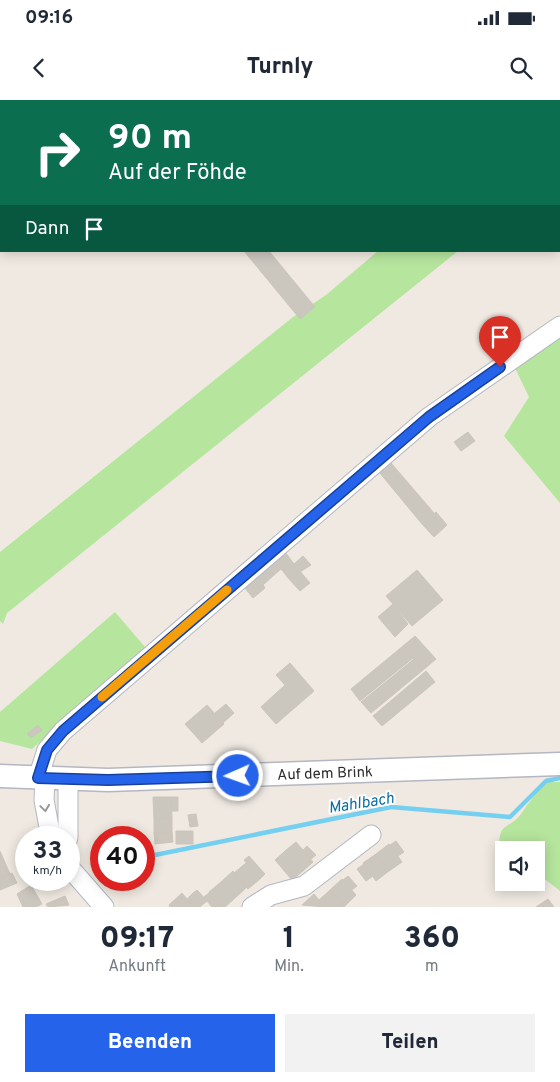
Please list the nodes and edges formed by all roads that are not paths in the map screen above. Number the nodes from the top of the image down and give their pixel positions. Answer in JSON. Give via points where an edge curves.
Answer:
{"nodes":[{"id":1,"x":560,"y":326,"type":"edge"},
{"id":2,"x":560,"y":764,"type":"edge"},
{"id":3,"x":0,"y":776,"type":"edge"},
{"id":4,"x":41,"y":778,"type":"junction"},
{"id":5,"x":68,"y":780,"type":"junction"},
{"id":6,"x":49,"y":826,"type":"edge"},
{"id":7,"x":68,"y":826,"type":"edge"},
{"id":8,"x":371,"y":835,"type":"dead end"},
{"id":9,"x":80,"y":878,"type":"edge"},
{"id":10,"x":104,"y":907,"type":"edge"},
{"id":11,"x":252,"y":907,"type":"edge"}],
"edges":[{"from":1,"to":4,"type":"street","via":[[429,417],[63,731],[47,750]]},
{"from":2,"to":5,"type":"street","name":"Auf dem Brink"},
{"from":3,"to":4,"type":"street","name":"Auf dem Brink"},
{"from":4,"to":5,"type":"street","name":"Auf dem Brink"},
{"from":4,"to":6,"type":"street","one_way":true},
{"from":5,"to":7,"type":"street"},
{"from":8,"to":11,"type":"street","via":[[304,886],[271,894]]},
{"from":9,"to":10,"type":"street"}]}
